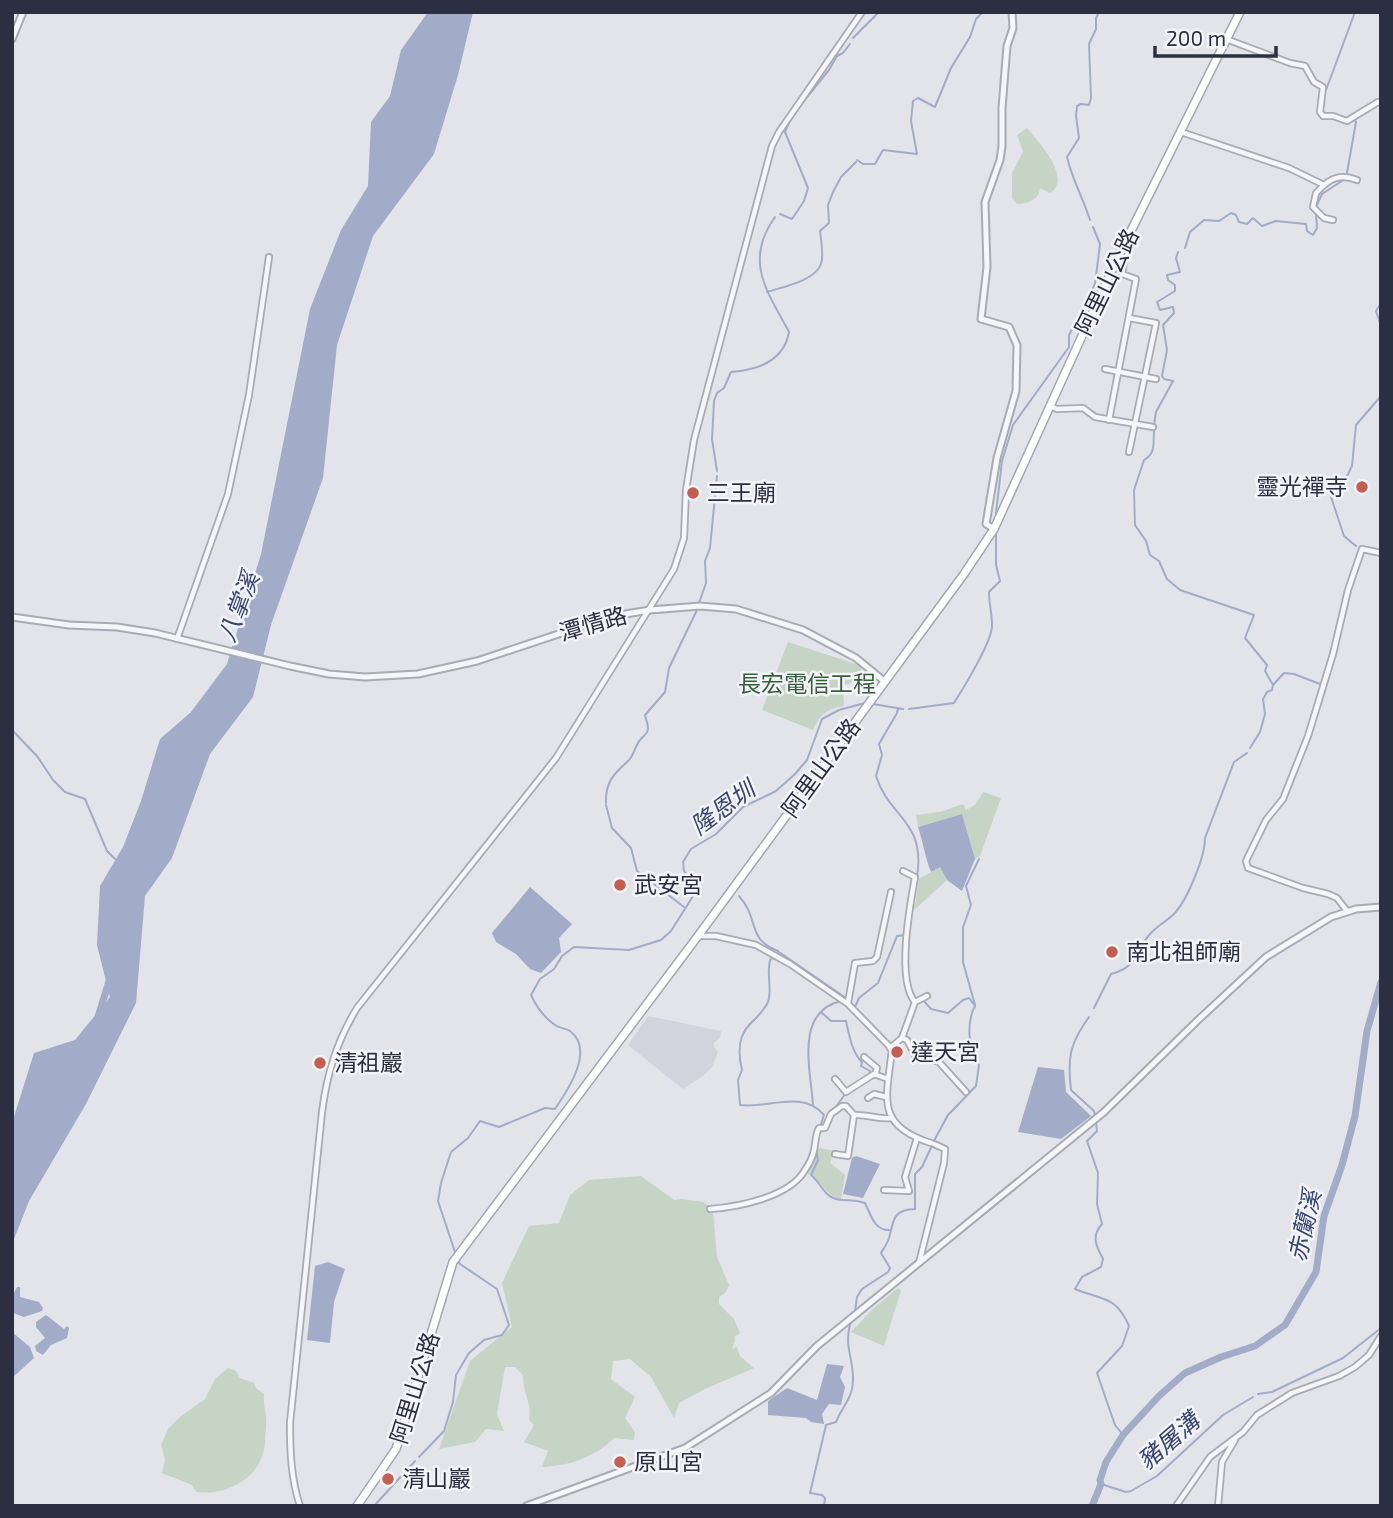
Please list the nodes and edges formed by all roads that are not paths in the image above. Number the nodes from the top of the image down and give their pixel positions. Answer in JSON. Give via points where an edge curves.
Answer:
{"nodes":[{"id":1,"x":23,"y":12,"type":"edge"},
{"id":2,"x":862,"y":12,"type":"edge"},
{"id":3,"x":1012,"y":12,"type":"edge"},
{"id":4,"x":1240,"y":12,"type":"edge"},
{"id":5,"x":12,"y":39,"type":"edge"},
{"id":6,"x":1227,"y":40,"type":"junction"},
{"id":7,"x":1381,"y":103,"type":"edge"},
{"id":8,"x":1181,"y":132,"type":"junction"},
{"id":9,"x":1357,"y":180,"type":"dead end"},
{"id":10,"x":1324,"y":185,"type":"junction"},
{"id":11,"x":1333,"y":220,"type":"dead end"},
{"id":12,"x":269,"y":257,"type":"dead end"},
{"id":13,"x":1118,"y":257,"type":"junction"},
{"id":14,"x":1129,"y":318,"type":"junction"},
{"id":15,"x":1105,"y":369,"type":"dead end"},
{"id":16,"x":1119,"y":372,"type":"junction"},
{"id":17,"x":1145,"y":377,"type":"junction"},
{"id":18,"x":1156,"y":379,"type":"dead end"},
{"id":19,"x":1050,"y":405,"type":"junction"},
{"id":20,"x":1109,"y":420,"type":"junction"},
{"id":21,"x":1136,"y":424,"type":"junction"},
{"id":22,"x":1153,"y":427,"type":"dead end"},
{"id":23,"x":1129,"y":452,"type":"dead end"},
{"id":24,"x":994,"y":529,"type":"junction"},
{"id":25,"x":1381,"y":553,"type":"edge"},
{"id":26,"x":650,"y":610,"type":"junction"},
{"id":27,"x":12,"y":617,"type":"edge"},
{"id":28,"x":180,"y":640,"type":"junction"},
{"id":29,"x":884,"y":681,"type":"junction"},
{"id":30,"x":903,"y":871,"type":"dead end"},
{"id":31,"x":891,"y":892,"type":"dead end"},
{"id":32,"x":1381,"y":907,"type":"edge"},
{"id":33,"x":1347,"y":911,"type":"junction"},
{"id":34,"x":698,"y":936,"type":"junction"},
{"id":35,"x":927,"y":996,"type":"dead end"},
{"id":36,"x":915,"y":1002,"type":"junction"},
{"id":37,"x":848,"y":1004,"type":"junction"},
{"id":38,"x":902,"y":1038,"type":"junction"},
{"id":39,"x":890,"y":1048,"type":"junction"},
{"id":40,"x":864,"y":1057,"type":"dead end"},
{"id":41,"x":875,"y":1075,"type":"junction"},
{"id":42,"x":835,"y":1079,"type":"dead end"},
{"id":43,"x":888,"y":1079,"type":"junction"},
{"id":44,"x":966,"y":1092,"type":"dead end"},
{"id":45,"x":886,"y":1097,"type":"junction"},
{"id":46,"x":868,"y":1098,"type":"dead end"},
{"id":47,"x":854,"y":1115,"type":"junction"},
{"id":48,"x":892,"y":1118,"type":"junction"},
{"id":49,"x":917,"y":1138,"type":"junction"},
{"id":50,"x":835,"y":1154,"type":"dead end"},
{"id":51,"x":884,"y":1190,"type":"dead end"},
{"id":52,"x":710,"y":1209,"type":"dead end"},
{"id":53,"x":919,"y":1263,"type":"junction"},
{"id":54,"x":1381,"y":1336,"type":"edge"},
{"id":55,"x":1236,"y":1438,"type":"junction"},
{"id":56,"x":300,"y":1506,"type":"edge"},
{"id":57,"x":357,"y":1506,"type":"edge"},
{"id":58,"x":526,"y":1506,"type":"edge"},
{"id":59,"x":1176,"y":1506,"type":"edge"},
{"id":60,"x":1218,"y":1506,"type":"edge"}],
"edges":[{"from":1,"to":5,"type":"street"},
{"from":2,"to":26,"type":"street","via":[[772,146],[694,440],[680,555]]},
{"from":3,"to":24,"type":"street","via":[[1001,153],[984,205],[988,267],[981,319],[1008,326],[1017,348],[1016,396],[997,458],[986,524]]},
{"from":4,"to":6,"type":"main road","name":"阿里山公路"},
{"from":6,"to":7,"type":"street","via":[[1305,66],[1314,82],[1324,88],[1323,116],[1347,121]]},
{"from":6,"to":8,"type":"main road","name":"阿里山公路"},
{"from":8,"to":10,"type":"street","via":[[1290,167]]},
{"from":8,"to":13,"type":"main road","name":"阿里山公路"},
{"from":9,"to":10,"type":"street","via":[[1341,176]]},
{"from":10,"to":11,"type":"street","via":[[1316,193],[1313,207]]},
{"from":12,"to":28,"type":"street","via":[[249,395],[228,494]]},
{"from":13,"to":14,"type":"street","via":[[1124,261],[1122,274],[1136,279]]},
{"from":13,"to":19,"type":"main road","name":"阿里山公路"},
{"from":14,"to":16,"type":"street"},
{"from":14,"to":17,"type":"street","via":[[1156,323]]},
{"from":15,"to":16,"type":"street"},
{"from":16,"to":17,"type":"street"},
{"from":16,"to":20,"type":"street"},
{"from":17,"to":18,"type":"street"},
{"from":17,"to":21,"type":"street"},
{"from":19,"to":20,"type":"street","via":[[1083,408]]},
{"from":19,"to":24,"type":"main road","name":"阿里山公路"},
{"from":20,"to":21,"type":"street"},
{"from":21,"to":22,"type":"street"},
{"from":21,"to":23,"type":"street"},
{"from":24,"to":29,"type":"main road","name":"阿里山公路"},
{"from":25,"to":33,"type":"street","via":[[1362,549],[1308,736],[1283,799],[1266,820],[1246,861],[1248,868],[1337,898]]},
{"from":26,"to":28,"type":"street","name":"潭情路","via":[[613,616],[477,662],[418,674],[329,674]]},
{"from":26,"to":29,"type":"street","name":"潭情路","via":[[700,606],[769,618],[838,647]]},
{"from":26,"to":56,"type":"street","via":[[556,758],[357,1008],[337,1046],[322,1112],[290,1423]]},
{"from":27,"to":28,"type":"street","via":[[117,627]]},
{"from":29,"to":34,"type":"main road","name":"阿里山公路"},
{"from":30,"to":36,"type":"street","via":[[915,877],[906,983]]},
{"from":31,"to":37,"type":"street","via":[[877,957],[855,963]]},
{"from":32,"to":33,"type":"street"},
{"from":33,"to":53,"type":"street","via":[[1266,957],[1104,1112]]},
{"from":34,"to":37,"type":"street","via":[[755,945]]},
{"from":34,"to":57,"type":"main road","name":"阿里山公路","via":[[455,1259],[396,1449]]},
{"from":35,"to":36,"type":"street"},
{"from":36,"to":38,"type":"street"},
{"from":37,"to":39,"type":"street"},
{"from":38,"to":39,"type":"street"},
{"from":38,"to":44,"type":"street","via":[[915,1055],[939,1062]]},
{"from":39,"to":43,"type":"street"},
{"from":40,"to":41,"type":"street","via":[[877,1068]]},
{"from":41,"to":42,"type":"street","via":[[846,1092]]},
{"from":41,"to":43,"type":"street"},
{"from":43,"to":45,"type":"street"},
{"from":45,"to":46,"type":"street","via":[[874,1094]]},
{"from":45,"to":48,"type":"street"},
{"from":47,"to":48,"type":"street"},
{"from":47,"to":50,"type":"street","via":[[848,1156]]},
{"from":47,"to":52,"type":"street","via":[[846,1106],[831,1114],[817,1132],[803,1174],[789,1187],[751,1202]]},
{"from":48,"to":49,"type":"street"},
{"from":49,"to":51,"type":"street","via":[[905,1177],[909,1191]]},
{"from":49,"to":53,"type":"street","via":[[945,1149]]},
{"from":53,"to":58,"type":"street","via":[[817,1346],[771,1393],[705,1436],[671,1454]]},
{"from":54,"to":55,"type":"street","via":[[1355,1367],[1292,1393],[1257,1415]]},
{"from":55,"to":59,"type":"street","via":[[1210,1457]]},
{"from":55,"to":60,"type":"street","via":[[1222,1462]]}]}
